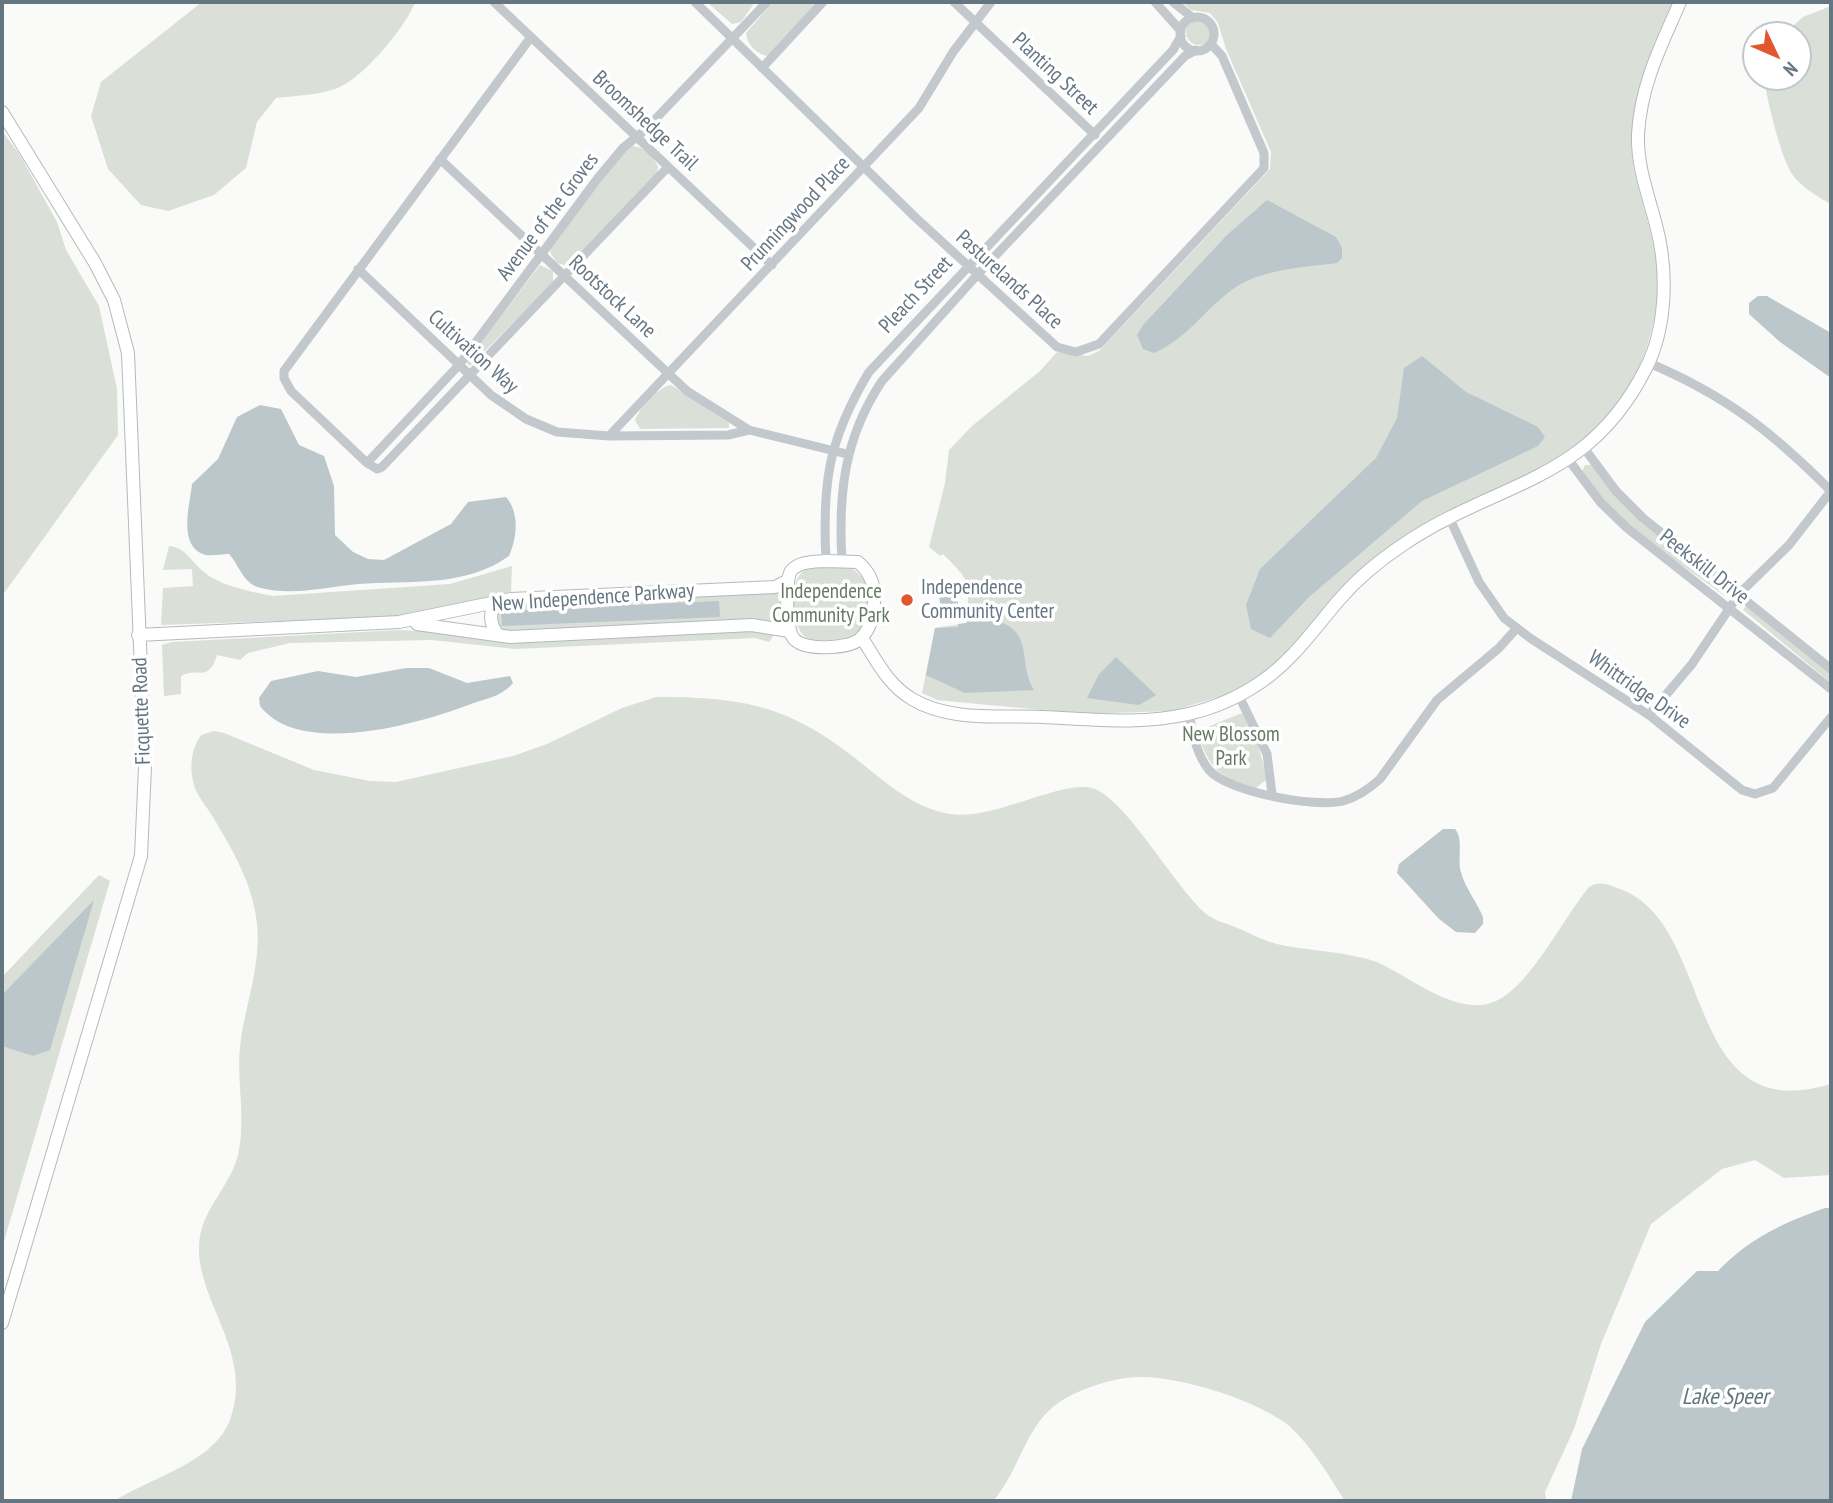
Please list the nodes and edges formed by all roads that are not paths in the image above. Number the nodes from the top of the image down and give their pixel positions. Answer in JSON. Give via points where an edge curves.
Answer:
{"nodes":[{"id":1,"x":494,"y":2,"type":"edge"},
{"id":2,"x":695,"y":2,"type":"edge"},
{"id":3,"x":823,"y":2,"type":"edge"},
{"id":4,"x":954,"y":2,"type":"edge"},
{"id":5,"x":991,"y":2,"type":"edge"},
{"id":6,"x":1155,"y":2,"type":"edge"},
{"id":7,"x":1173,"y":2,"type":"edge"},
{"id":8,"x":1681,"y":2,"type":"edge"},
{"id":9,"x":764,"y":3,"type":"edge"},
{"id":10,"x":1193,"y":18,"type":"junction"},
{"id":11,"x":974,"y":21,"type":"junction"},
{"id":12,"x":1181,"y":34,"type":"junction"},
{"id":13,"x":531,"y":37,"type":"junction"},
{"id":14,"x":733,"y":37,"type":"junction"},
{"id":15,"x":1211,"y":44,"type":"junction"},
{"id":16,"x":1196,"y":50,"type":"junction"},
{"id":17,"x":762,"y":68,"type":"junction"},
{"id":18,"x":2,"y":112,"type":"edge"},
{"id":19,"x":1093,"y":133,"type":"junction"},
{"id":20,"x":636,"y":136,"type":"junction"},
{"id":21,"x":1103,"y":142,"type":"junction"},
{"id":22,"x":440,"y":159,"type":"junction"},
{"id":23,"x":668,"y":167,"type":"junction"},
{"id":24,"x":864,"y":167,"type":"junction"},
{"id":25,"x":541,"y":254,"type":"junction"},
{"id":26,"x":772,"y":265,"type":"junction"},
{"id":27,"x":967,"y":266,"type":"junction"},
{"id":28,"x":358,"y":269,"type":"junction"},
{"id":29,"x":978,"y":274,"type":"junction"},
{"id":30,"x":565,"y":276,"type":"junction"},
{"id":31,"x":1649,"y":363,"type":"junction"},
{"id":32,"x":459,"y":365,"type":"junction"},
{"id":33,"x":668,"y":374,"type":"junction"},
{"id":34,"x":470,"y":375,"type":"junction"},
{"id":35,"x":748,"y":430,"type":"junction"},
{"id":36,"x":608,"y":436,"type":"junction"},
{"id":37,"x":1584,"y":448,"type":"junction"},
{"id":38,"x":832,"y":449,"type":"junction"},
{"id":39,"x":847,"y":454,"type":"junction"},
{"id":40,"x":1568,"y":459,"type":"junction"},
{"id":41,"x":367,"y":463,"type":"junction"},
{"id":42,"x":1831,"y":491,"type":"edge"},
{"id":43,"x":1449,"y":517,"type":"junction"},
{"id":44,"x":826,"y":561,"type":"junction"},
{"id":45,"x":842,"y":561,"type":"junction"},
{"id":46,"x":788,"y":581,"type":"junction"},
{"id":47,"x":1739,"y":594,"type":"junction"},
{"id":48,"x":497,"y":601,"type":"junction"},
{"id":49,"x":1729,"y":607,"type":"junction"},
{"id":50,"x":399,"y":622,"type":"junction"},
{"id":51,"x":1516,"y":629,"type":"junction"},
{"id":52,"x":789,"y":631,"type":"junction"},
{"id":53,"x":138,"y":635,"type":"junction"},
{"id":54,"x":498,"y":635,"type":"junction"},
{"id":55,"x":862,"y":638,"type":"junction"},
{"id":56,"x":1831,"y":669,"type":"edge"},
{"id":57,"x":1831,"y":690,"type":"edge"},
{"id":58,"x":1239,"y":696,"type":"junction"},
{"id":59,"x":1189,"y":714,"type":"junction"},
{"id":60,"x":1649,"y":715,"type":"junction"},
{"id":61,"x":1831,"y":717,"type":"edge"},
{"id":62,"x":1272,"y":794,"type":"junction"},
{"id":63,"x":2,"y":1323,"type":"edge"}],
"edges":[{"from":1,"to":13,"type":"street","name":"Broomshedge Trail"},
{"from":2,"to":14,"type":"street","name":"Pasturelands Place"},
{"from":3,"to":17,"type":"street"},
{"from":4,"to":11,"type":"street","name":"Planting Street"},
{"from":5,"to":11,"type":"street","name":"Prunningwood Place"},
{"from":6,"to":12,"type":"street"},
{"from":7,"to":10,"type":"street"},
{"from":8,"to":31,"type":"street","via":[[1646,80],[1638,136],[1640,170],[1656,223],[1664,274]]},
{"from":9,"to":14,"type":"street","name":"Avenue of the Groves"},
{"from":10,"to":12,"type":"street"},
{"from":10,"to":15,"type":"street","via":[[1212,25]]},
{"from":11,"to":19,"type":"street","name":"Planting Street"},
{"from":11,"to":24,"type":"street","name":"Prunningwood Place","via":[[919,108]]},
{"from":12,"to":16,"type":"street","via":[[1187,47]]},
{"from":12,"to":19,"type":"street","name":"Pleach Street","via":[[1173,50]]},
{"from":13,"to":20,"type":"street","name":"Broomshedge Trail"},
{"from":13,"to":22,"type":"street","name":"Avenue of the Groves"},
{"from":14,"to":17,"type":"street","name":"Pasturelands Place"},
{"from":14,"to":20,"type":"street","name":"Avenue of the Groves"},
{"from":15,"to":16,"type":"street"},
{"from":15,"to":29,"type":"street","name":"Pasturelands Place","via":[[1222,56],[1264,153],[1264,168],[1106,337],[1084,351],[1057,348]]},
{"from":16,"to":21,"type":"street","name":"Pleach Street"},
{"from":17,"to":24,"type":"street","name":"Pasturelands Place"},
{"from":18,"to":53,"type":"street","name":"Ficquette Road","via":[[95,263],[114,300],[128,353]]},
{"from":19,"to":21,"type":"street","name":"Planting Street"},
{"from":19,"to":27,"type":"street","name":"Pleach Street"},
{"from":20,"to":23,"type":"street","name":"Broomshedge Trail"},
{"from":20,"to":25,"type":"street","name":"Avenue of the Groves"},
{"from":21,"to":29,"type":"street","name":"Pleach Street"},
{"from":22,"to":25,"type":"street","name":"Rootstock Lane"},
{"from":22,"to":28,"type":"street","name":"Avenue of the Groves"},
{"from":23,"to":26,"type":"street","name":"Broomshedge Trail"},
{"from":23,"to":30,"type":"street","name":"Avenue of the Groves"},
{"from":24,"to":26,"type":"street","name":"Prunningwood Place"},
{"from":24,"to":27,"type":"street","name":"Pasturelands Place"},
{"from":25,"to":30,"type":"street","name":"Rootstock Lane"},
{"from":25,"to":32,"type":"street","name":"Avenue of the Groves"},
{"from":26,"to":33,"type":"street","name":"Prunningwood Place"},
{"from":27,"to":29,"type":"street","name":"Pasturelands Place"},
{"from":27,"to":38,"type":"street","name":"Pleach Street","via":[[869,372]]},
{"from":28,"to":32,"type":"street","name":"Cultivation Way"},
{"from":28,"to":41,"type":"street","name":"Avenue of the Groves","via":[[288,363],[284,378],[291,391]]},
{"from":29,"to":39,"type":"street","name":"Pleach Street","via":[[882,381],[868,402]]},
{"from":30,"to":33,"type":"street","name":"Rootstock Lane"},
{"from":30,"to":34,"type":"street","name":"Avenue of the Groves"},
{"from":31,"to":37,"type":"street","via":[[1617,416]]},
{"from":31,"to":42,"type":"street","via":[[1739,409]]},
{"from":32,"to":34,"type":"street","name":"Cultivation Way"},
{"from":32,"to":41,"type":"street","name":"Avenue of the Groves"},
{"from":33,"to":35,"type":"street","name":"Cultivation Way"},
{"from":33,"to":36,"type":"street","name":"Prunningwood Place"},
{"from":34,"to":36,"type":"street","name":"Cultivation Way","via":[[526,419],[557,432]]},
{"from":34,"to":41,"type":"street","name":"Avenue of the Groves","via":[[377,470]]},
{"from":35,"to":36,"type":"street","name":"Cultivation Way","via":[[728,435]]},
{"from":35,"to":38,"type":"street","name":"Cultivation Way"},
{"from":37,"to":40,"type":"street"},
{"from":37,"to":47,"type":"street","name":"Peekskill Drive","via":[[1635,511]]},
{"from":38,"to":39,"type":"street","name":"Cultivation Way"},
{"from":38,"to":44,"type":"street","name":"Pleach Street","via":[[823,514]]},
{"from":39,"to":45,"type":"street","name":"Pleach Street","via":[[840,499]]},
{"from":40,"to":43,"type":"street"},
{"from":40,"to":49,"type":"street","name":"Peekskill Drive","via":[[1612,515]]},
{"from":42,"to":47,"type":"street","via":[[1789,545]]},
{"from":43,"to":51,"type":"street","name":"Whittridge Drive","via":[[1479,582]]},
{"from":43,"to":58,"type":"street","via":[[1360,578],[1292,657]]},
{"from":44,"to":45,"type":"street"},
{"from":44,"to":46,"type":"street","via":[[802,563],[792,570]]},
{"from":45,"to":55,"type":"street","via":[[858,562],[872,578],[871,625]]},
{"from":46,"to":48,"type":"street","name":"New Independence Parkway","via":[[775,587]]},
{"from":46,"to":52,"type":"street"},
{"from":47,"to":49,"type":"street"},
{"from":47,"to":56,"type":"street","name":"Peekskill Drive"},
{"from":48,"to":50,"type":"street","name":"New Independence Parkway"},
{"from":48,"to":54,"type":"street","via":[[491,624]]},
{"from":49,"to":57,"type":"street","name":"Peekskill Drive"},
{"from":49,"to":60,"type":"street","via":[[1692,664]]},
{"from":50,"to":53,"type":"street","name":"New Independence Parkway"},
{"from":50,"to":54,"type":"street","name":"New Independence Parkway"},
{"from":51,"to":60,"type":"street","name":"Whittridge Drive"},
{"from":51,"to":62,"type":"street","via":[[1499,649],[1437,700],[1369,790],[1329,803]]},
{"from":52,"to":54,"type":"street","name":"New Independence Parkway","via":[[752,625]]},
{"from":52,"to":55,"type":"street","via":[[794,640],[807,646],[851,645]]},
{"from":53,"to":63,"type":"street","name":"Ficquette Road","via":[[145,767],[141,856]]},
{"from":55,"to":59,"type":"street","via":[[898,688],[929,707],[961,714],[1134,721]]},
{"from":58,"to":59,"type":"street"},
{"from":58,"to":62,"type":"street","via":[[1267,754]]},
{"from":59,"to":62,"type":"street","via":[[1201,760],[1210,771],[1233,785]]},
{"from":60,"to":61,"type":"street","name":"Whittridge Drive","via":[[1742,790],[1755,794],[1773,788]]}]}
